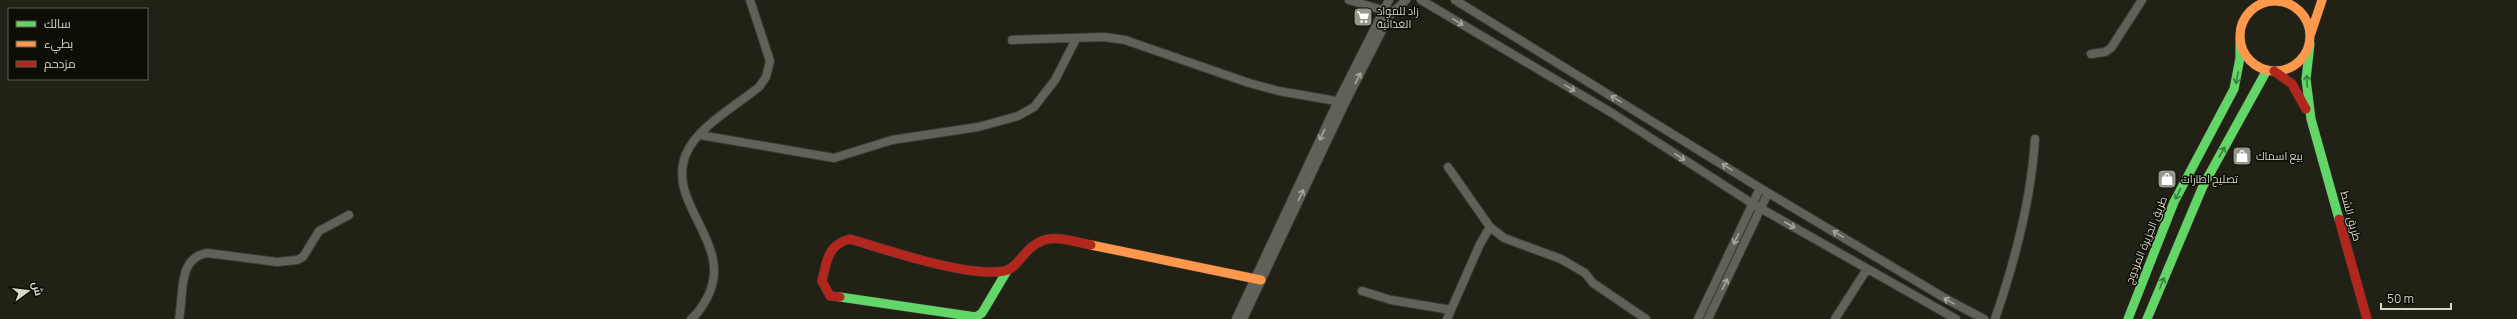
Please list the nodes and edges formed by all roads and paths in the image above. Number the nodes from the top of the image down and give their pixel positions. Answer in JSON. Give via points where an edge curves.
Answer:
{"nodes":[{"id":1,"x":750,"y":0,"type":"edge"},
{"id":2,"x":1349,"y":0,"type":"edge"},
{"id":3,"x":1389,"y":0,"type":"edge"},
{"id":4,"x":1406,"y":0,"type":"edge"},
{"id":5,"x":1421,"y":0,"type":"edge"},
{"id":6,"x":1455,"y":0,"type":"edge"},
{"id":7,"x":2142,"y":0,"type":"edge"},
{"id":8,"x":2285,"y":0,"type":"edge"},
{"id":9,"x":2322,"y":0,"type":"edge"},
{"id":10,"x":2296,"y":2,"type":"edge"},
{"id":11,"x":2254,"y":4,"type":"edge"},
{"id":12,"x":1382,"y":10,"type":"junction"},
{"id":13,"x":2311,"y":34,"type":"junction"},
{"id":14,"x":1076,"y":39,"type":"junction"},
{"id":15,"x":2240,"y":39,"type":"junction"},
{"id":16,"x":1012,"y":40,"type":"dead end"},
{"id":17,"x":2310,"y":44,"type":"junction"},
{"id":18,"x":2091,"y":54,"type":"dead end"},
{"id":19,"x":2270,"y":71,"type":"junction"},
{"id":20,"x":1341,"y":102,"type":"junction"},
{"id":21,"x":2311,"y":118,"type":"junction"},
{"id":22,"x":700,"y":135,"type":"junction"},
{"id":23,"x":2035,"y":139,"type":"dead end"},
{"id":24,"x":1448,"y":167,"type":"dead end"},
{"id":25,"x":1760,"y":188,"type":"junction"},
{"id":26,"x":1768,"y":192,"type":"junction"},
{"id":27,"x":1753,"y":204,"type":"junction"},
{"id":28,"x":1762,"y":209,"type":"junction"},
{"id":29,"x":350,"y":215,"type":"dead end"},
{"id":30,"x":1490,"y":227,"type":"junction"},
{"id":31,"x":1867,"y":270,"type":"junction"},
{"id":32,"x":1007,"y":271,"type":"junction"},
{"id":33,"x":1258,"y":280,"type":"junction"},
{"id":34,"x":1362,"y":291,"type":"dead end"},
{"id":35,"x":1451,"y":310,"type":"junction"},
{"id":36,"x":179,"y":319,"type":"edge"},
{"id":37,"x":691,"y":319,"type":"edge"},
{"id":38,"x":1236,"y":319,"type":"edge"},
{"id":39,"x":1243,"y":319,"type":"edge"},
{"id":40,"x":1447,"y":319,"type":"edge"},
{"id":41,"x":1646,"y":319,"type":"edge"},
{"id":42,"x":1698,"y":319,"type":"edge"},
{"id":43,"x":1708,"y":319,"type":"edge"},
{"id":44,"x":1835,"y":319,"type":"edge"},
{"id":45,"x":1956,"y":319,"type":"edge"},
{"id":46,"x":1984,"y":319,"type":"edge"},
{"id":47,"x":1995,"y":319,"type":"edge"},
{"id":48,"x":2128,"y":319,"type":"edge"},
{"id":49,"x":2147,"y":319,"type":"edge"},
{"id":50,"x":2367,"y":319,"type":"edge"}],
"edges":[{"from":1,"to":22,"type":"street","via":[[770,60],[766,77],[759,87]]},
{"from":2,"to":12,"type":"street"},
{"from":3,"to":12,"type":"street"},
{"from":20,"to":4,"type":"street","one_way":true,"via":[[1390,16]]},
{"from":5,"to":27,"type":"street","one_way":true,"via":[[1612,114]]},
{"from":25,"to":6,"type":"street","one_way":true},
{"from":7,"to":18,"type":"street","via":[[2111,48],[2105,52]]},
{"from":8,"to":10,"type":"main road"},
{"from":8,"to":11,"type":"main road"},
{"from":9,"to":13,"type":"main road"},
{"from":10,"to":13,"type":"main road","via":[[2304,14]]},
{"from":11,"to":15,"type":"main road","via":[[2242,22]]},
{"from":12,"to":20,"type":"street"},
{"from":13,"to":17,"type":"main road"},
{"from":14,"to":16,"type":"street"},
{"from":14,"to":20,"type":"street","via":[[1104,37],[1125,40],[1249,83]]},
{"from":14,"to":22,"type":"street","via":[[1055,80],[1034,108],[1018,116],[978,127],[892,140],[834,158]]},
{"from":15,"to":19,"type":"main road","via":[[2249,59]]},
{"from":15,"to":48,"type":"main road","name":"طريق الجزيرة المزدوج","one_way":true,"via":[[2240,58],[2234,89],[2162,229]]},
{"from":17,"to":19,"type":"main road","via":[[2296,64],[2284,70]]},
{"from":21,"to":17,"type":"main road","one_way":true,"via":[[2306,79]]},
{"from":19,"to":21,"type":"main road","via":[[2292,84]]},
{"from":49,"to":19,"type":"main road","one_way":true,"via":[[2203,186]]},
{"from":20,"to":33,"type":"street"},
{"from":21,"to":50,"type":"main road","name":"طريق الشط"},
{"from":22,"to":37,"type":"street","via":[[686,153],[682,175],[685,192],[708,242],[715,267],[709,294]]},
{"from":23,"to":47,"type":"street","via":[[2033,169],[2023,222]]},
{"from":24,"to":30,"type":"street"},
{"from":25,"to":26,"type":"street"},
{"from":25,"to":27,"type":"street"},
{"from":26,"to":28,"type":"street"},
{"from":46,"to":26,"type":"street","one_way":true},
{"from":27,"to":28,"type":"street"},
{"from":27,"to":42,"type":"street","one_way":true},
{"from":28,"to":31,"type":"street","one_way":true},
{"from":43,"to":28,"type":"street","one_way":true},
{"from":29,"to":36,"type":"street","via":[[320,231],[303,258],[297,260],[277,262],[207,253],[198,255],[189,261],[184,273]]},
{"from":30,"to":35,"type":"street"},
{"from":30,"to":41,"type":"street","via":[[1504,238],[1561,259],[1585,273],[1592,283]]},
{"from":31,"to":44,"type":"street"},
{"from":31,"to":45,"type":"street"},
{"from":32,"to":32,"type":"main road","via":[[976,271],[850,239],[838,241],[831,247],[822,281],[830,296],[976,317],[982,313]]},
{"from":32,"to":33,"type":"main road","via":[[1038,241],[1054,237]]},
{"from":33,"to":38,"type":"street"},
{"from":33,"to":39,"type":"street"},
{"from":34,"to":35,"type":"street","via":[[1391,300]]},
{"from":35,"to":40,"type":"street"}]}
